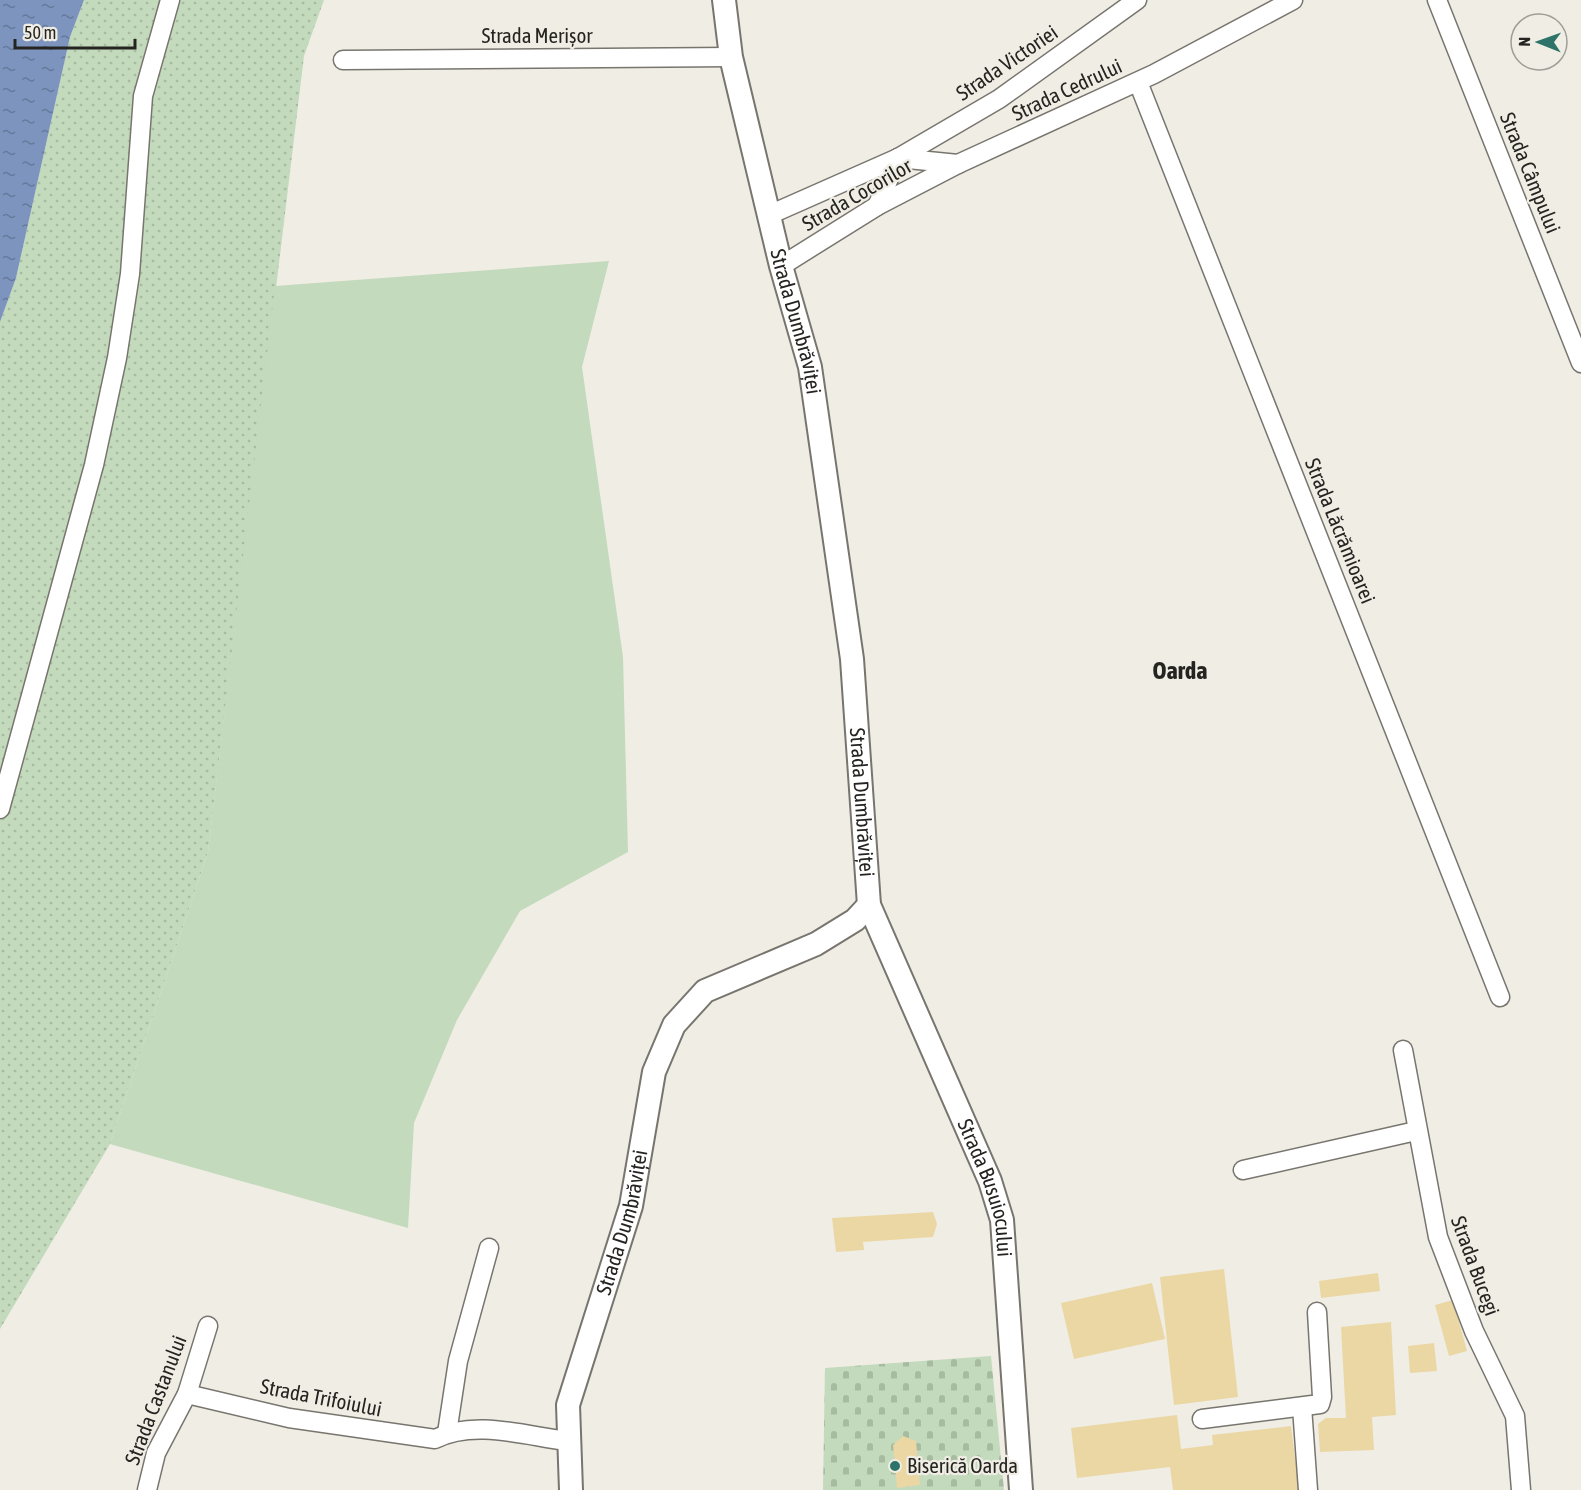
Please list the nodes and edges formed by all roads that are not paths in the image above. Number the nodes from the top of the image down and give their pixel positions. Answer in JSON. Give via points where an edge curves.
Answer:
{"nodes":[{"id":1,"x":170,"y":0,"type":"edge"},
{"id":2,"x":724,"y":0,"type":"edge"},
{"id":3,"x":1137,"y":0,"type":"edge"},
{"id":4,"x":1293,"y":0,"type":"edge"},
{"id":5,"x":1437,"y":0,"type":"edge"},
{"id":6,"x":731,"y":57,"type":"junction"},
{"id":7,"x":343,"y":60,"type":"dead end"},
{"id":8,"x":1138,"y":82,"type":"junction"},
{"id":9,"x":898,"y":158,"type":"junction"},
{"id":10,"x":958,"y":164,"type":"junction"},
{"id":11,"x":877,"y":206,"type":"junction"},
{"id":12,"x":769,"y":215,"type":"junction"},
{"id":13,"x":780,"y":266,"type":"junction"},
{"id":14,"x":1581,"y":363,"type":"edge"},
{"id":15,"x":0,"y":809,"type":"edge"},
{"id":16,"x":869,"y":905,"type":"junction"},
{"id":17,"x":1500,"y":997,"type":"dead end"},
{"id":18,"x":1403,"y":1050,"type":"dead end"},
{"id":19,"x":1416,"y":1131,"type":"junction"},
{"id":20,"x":1243,"y":1170,"type":"dead end"},
{"id":21,"x":489,"y":1248,"type":"dead end"},
{"id":22,"x":1317,"y":1312,"type":"dead end"},
{"id":23,"x":208,"y":1326,"type":"dead end"},
{"id":24,"x":187,"y":1394,"type":"junction"},
{"id":25,"x":1302,"y":1407,"type":"junction"},
{"id":26,"x":1202,"y":1419,"type":"dead end"},
{"id":27,"x":447,"y":1433,"type":"junction"},
{"id":28,"x":567,"y":1441,"type":"junction"},
{"id":29,"x":147,"y":1490,"type":"edge"},
{"id":30,"x":571,"y":1490,"type":"edge"},
{"id":31,"x":1021,"y":1490,"type":"edge"},
{"id":32,"x":1308,"y":1490,"type":"edge"},
{"id":33,"x":1521,"y":1490,"type":"edge"}],
"edges":[{"from":1,"to":15,"type":"street","via":[[143,96],[130,274],[117,358],[94,465]]},
{"from":2,"to":6,"type":"main road","name":"Strada Dumbrăviței"},
{"from":3,"to":9,"type":"street","name":"Strada Victoriei","via":[[999,99]]},
{"from":4,"to":8,"type":"street","name":"Strada Cedrului"},
{"from":5,"to":14,"type":"street","name":"Strada Câmpului"},
{"from":6,"to":7,"type":"street","name":"Strada Merișor"},
{"from":6,"to":12,"type":"main road","name":"Strada Dumbrăviței"},
{"from":8,"to":10,"type":"street","name":"Strada Cedrului"},
{"from":8,"to":17,"type":"street","name":"Strada Lăcrămioarei"},
{"from":9,"to":10,"type":"street"},
{"from":9,"to":11,"type":"street"},
{"from":9,"to":12,"type":"street","name":"Strada Cocorilor"},
{"from":10,"to":11,"type":"street","name":"Strada Cocorilor"},
{"from":11,"to":13,"type":"street","name":"Strada Cocorilor"},
{"from":12,"to":13,"type":"main road","name":"Strada Dumbrăviței"},
{"from":13,"to":16,"type":"main road","name":"Strada Dumbrăviței","via":[[810,367],[852,659]]},
{"from":16,"to":28,"type":"main road","name":"Strada Dumbrăviței","via":[[855,920],[816,944],[705,991],[674,1025],[654,1072],[631,1206],[567,1405]]},
{"from":16,"to":31,"type":"main road","name":"Strada Busuiocului","via":[[990,1181],[1002,1220]]},
{"from":18,"to":19,"type":"street","name":"Strada Bucegi"},
{"from":19,"to":20,"type":"street"},
{"from":19,"to":33,"type":"street","name":"Strada Bucegi","via":[[1438,1237],[1474,1331],[1515,1416]]},
{"from":21,"to":27,"type":"street","via":[[458,1361]]},
{"from":22,"to":25,"type":"street","via":[[1322,1397],[1315,1407]]},
{"from":23,"to":24,"type":"street","name":"Strada Castanului"},
{"from":24,"to":27,"type":"street","name":"Strada Trifoiului","via":[[289,1418],[365,1430],[435,1439]]},
{"from":24,"to":29,"type":"street","name":"Strada Castanului","via":[[156,1453]]},
{"from":25,"to":26,"type":"street"},
{"from":25,"to":32,"type":"street"},
{"from":27,"to":28,"type":"street","name":"Strada Trifoiului","via":[[477,1429]]},
{"from":28,"to":30,"type":"main road","name":"Strada Dumbrăviței"}]}
